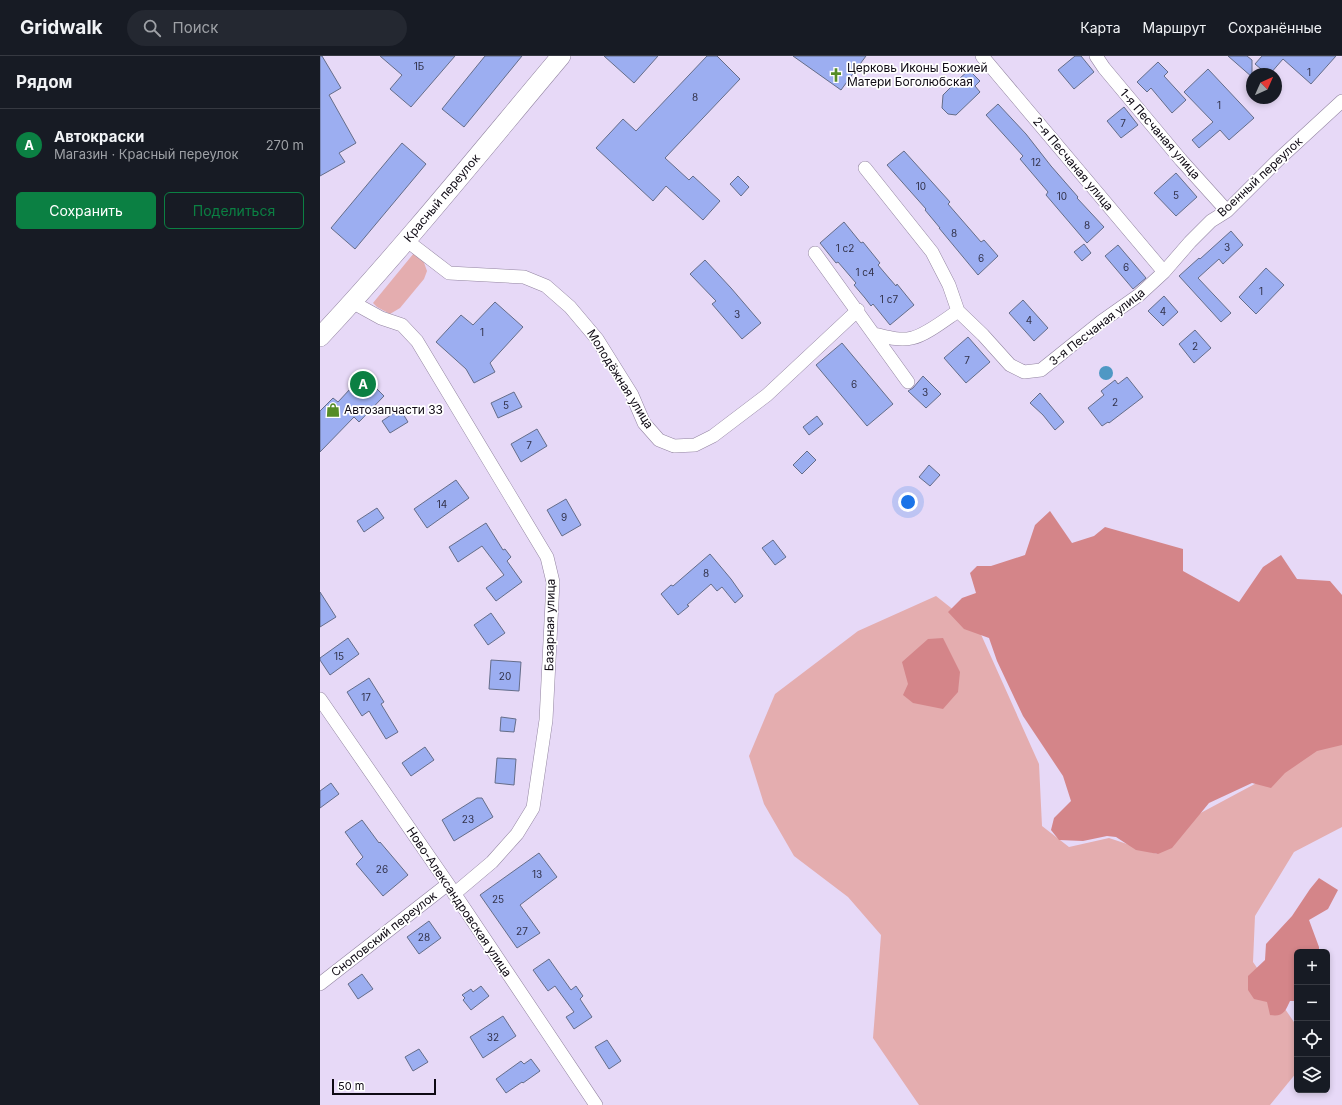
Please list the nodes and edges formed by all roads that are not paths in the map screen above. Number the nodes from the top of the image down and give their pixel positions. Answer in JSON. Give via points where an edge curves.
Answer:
{"nodes":[{"id":1,"x":561,"y":56,"type":"edge"},
{"id":2,"x":982,"y":56,"type":"edge"},
{"id":3,"x":1096,"y":56,"type":"edge"},
{"id":4,"x":1342,"y":101,"type":"edge"},
{"id":5,"x":865,"y":168,"type":"dead end"},
{"id":6,"x":1227,"y":211,"type":"junction"},
{"id":7,"x":406,"y":240,"type":"junction"},
{"id":8,"x":815,"y":253,"type":"dead end"},
{"id":9,"x":1164,"y":272,"type":"junction"},
{"id":10,"x":352,"y":302,"type":"junction"},
{"id":11,"x":858,"y":310,"type":"junction"},
{"id":12,"x":958,"y":311,"type":"junction"},
{"id":13,"x":874,"y":334,"type":"junction"},
{"id":14,"x":320,"y":337,"type":"edge"},
{"id":15,"x":908,"y":382,"type":"dead end"},
{"id":16,"x":320,"y":699,"type":"edge"},
{"id":17,"x":451,"y":889,"type":"junction"},
{"id":18,"x":320,"y":984,"type":"edge"},
{"id":19,"x":596,"y":1105,"type":"edge"}],
"edges":[{"from":1,"to":7,"type":"main road","name":"Красный переулок"},
{"from":2,"to":9,"type":"street","name":"2-я Песчаная улица"},
{"from":3,"to":6,"type":"street","name":"1-я Песчаная улица","via":[[1181,160]]},
{"from":4,"to":6,"type":"street","name":"Военный переулок"},
{"from":5,"to":12,"type":"street","name":"3-я Песчаная улица","via":[[932,252],[949,285]]},
{"from":6,"to":9,"type":"street","name":"Военный переулок","via":[[1211,221]]},
{"from":7,"to":10,"type":"main road","name":"Красный переулок"},
{"from":7,"to":11,"type":"street","name":"Молодёжная улица","via":[[449,273],[524,277],[546,286],[570,307],[597,339],[632,395],[644,423],[659,440],[674,446],[694,445],[718,432],[772,391]]},
{"from":8,"to":11,"type":"street"},
{"from":9,"to":12,"type":"street","name":"3-я Песчаная улица","via":[[1139,295],[1041,370],[1024,372],[1010,366]]},
{"from":10,"to":14,"type":"main road","name":"Красный переулок"},
{"from":10,"to":17,"type":"street","name":"Базарная улица","via":[[381,318],[402,325],[417,340],[547,557],[553,582],[546,720],[533,808],[517,834],[492,862]]},
{"from":11,"to":13,"type":"street"},
{"from":12,"to":13,"type":"street","via":[[912,338],[894,339]]},
{"from":13,"to":15,"type":"street"},
{"from":16,"to":17,"type":"street","name":"Ново-Александровская улица"},
{"from":17,"to":18,"type":"street","name":"Сноповский переулок"},
{"from":17,"to":19,"type":"street","name":"Ново-Александровская улица"}]}
